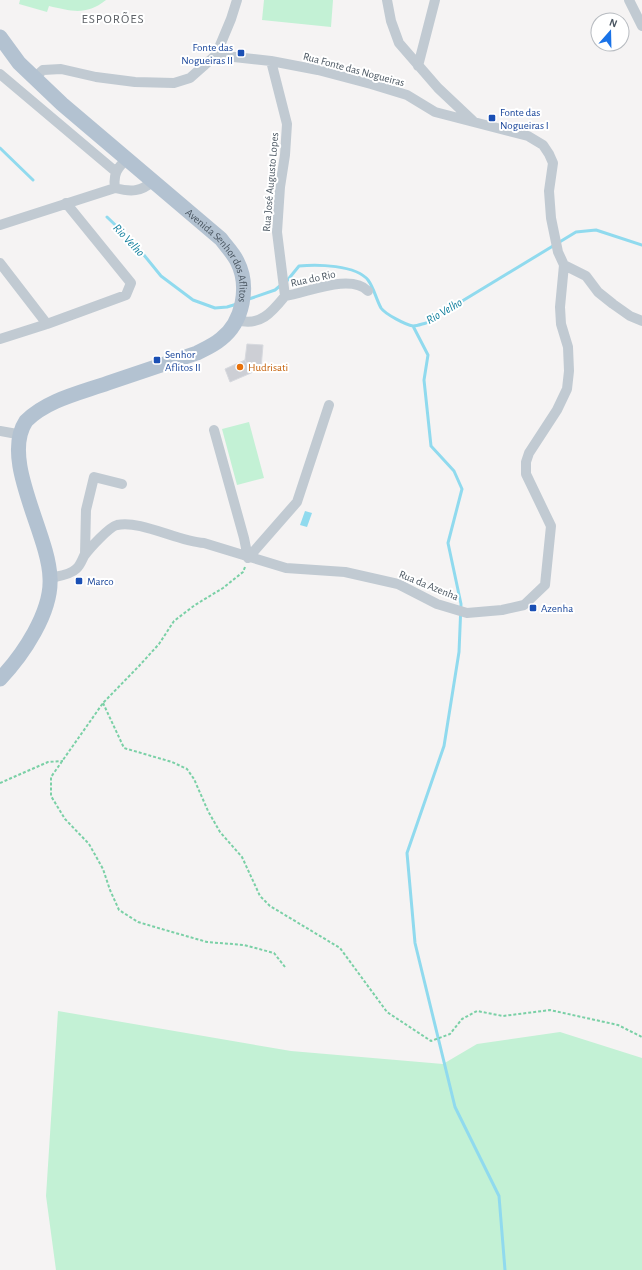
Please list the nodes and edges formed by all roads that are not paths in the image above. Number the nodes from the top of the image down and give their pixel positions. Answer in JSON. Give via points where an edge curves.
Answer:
{"nodes":[{"id":1,"x":237,"y":0,"type":"edge"},
{"id":2,"x":387,"y":0,"type":"edge"},
{"id":3,"x":435,"y":0,"type":"edge"},
{"id":4,"x":629,"y":0,"type":"edge"},
{"id":5,"x":642,"y":26,"type":"edge"},
{"id":6,"x":0,"y":37,"type":"edge"},
{"id":7,"x":216,"y":55,"type":"junction"},
{"id":8,"x":271,"y":61,"type":"junction"},
{"id":9,"x":418,"y":66,"type":"junction"},
{"id":10,"x":0,"y":74,"type":"edge"},
{"id":11,"x":34,"y":78,"type":"junction"},
{"id":12,"x":474,"y":122,"type":"junction"},
{"id":13,"x":127,"y":159,"type":"junction"},
{"id":14,"x":115,"y":171,"type":"junction"},
{"id":15,"x":152,"y":181,"type":"junction"},
{"id":16,"x":115,"y":188,"type":"junction"},
{"id":17,"x":66,"y":203,"type":"junction"},
{"id":18,"x":0,"y":226,"type":"edge"},
{"id":19,"x":0,"y":263,"type":"edge"},
{"id":20,"x":564,"y":265,"type":"junction"},
{"id":21,"x":368,"y":291,"type":"dead end"},
{"id":22,"x":284,"y":296,"type":"junction"},
{"id":23,"x":237,"y":320,"type":"junction"},
{"id":24,"x":642,"y":321,"type":"edge"},
{"id":25,"x":47,"y":324,"type":"junction"},
{"id":26,"x":0,"y":339,"type":"edge"},
{"id":27,"x":329,"y":405,"type":"dead end"},
{"id":28,"x":214,"y":430,"type":"dead end"},
{"id":29,"x":0,"y":431,"type":"edge"},
{"id":30,"x":17,"y":434,"type":"junction"},
{"id":31,"x":122,"y":484,"type":"dead end"},
{"id":32,"x":85,"y":554,"type":"junction"},
{"id":33,"x":248,"y":558,"type":"junction"},
{"id":34,"x":50,"y":578,"type":"junction"},
{"id":35,"x":0,"y":679,"type":"edge"}],
"edges":[{"from":1,"to":7,"type":"street"},
{"from":2,"to":9,"type":"street","via":[[390,21],[399,43]]},
{"from":3,"to":9,"type":"street"},
{"from":4,"to":5,"type":"street"},
{"from":6,"to":11,"type":"main road","name":"Avenida Senhor dos Aflitos"},
{"from":7,"to":8,"type":"street","name":"Rua Fonte das Nogueiras"},
{"from":7,"to":11,"type":"street","via":[[190,78],[174,83],[135,82],[61,69],[43,70]]},
{"from":8,"to":12,"type":"street","name":"Rua Fonte das Nogueiras","via":[[371,84],[407,95],[434,112]]},
{"from":8,"to":22,"type":"street","name":"Rua José Augusto Lopes","via":[[287,124],[277,232]]},
{"from":9,"to":12,"type":"street"},
{"from":10,"to":14,"type":"street"},
{"from":11,"to":13,"type":"main road","name":"Avenida Senhor dos Aflitos"},
{"from":12,"to":20,"type":"street","name":"Rua Fonte das Nogueiras","via":[[528,136],[543,145],[549,154],[553,163],[549,191],[552,218],[558,252]]},
{"from":13,"to":14,"type":"street"},
{"from":13,"to":15,"type":"main road","name":"Avenida Senhor dos Aflitos"},
{"from":14,"to":16,"type":"street"},
{"from":15,"to":16,"type":"street","via":[[145,188],[133,191]]},
{"from":15,"to":23,"type":"main road","name":"Avenida Senhor dos Aflitos","via":[[220,239],[238,262],[243,288]]},
{"from":16,"to":17,"type":"street"},
{"from":17,"to":18,"type":"street"},
{"from":17,"to":25,"type":"street","via":[[131,283],[126,295]]},
{"from":19,"to":25,"type":"street"},
{"from":20,"to":24,"type":"street","via":[[586,276],[598,292],[630,316]]},
{"from":20,"to":33,"type":"street","name":"Rua da Azenha","via":[[560,307],[561,324],[568,347],[567,389],[526,462],[526,474],[551,526],[545,585],[536,594],[524,605],[467,613],[437,604],[398,584],[345,572],[286,568]]},
{"from":21,"to":22,"type":"street","name":"Rua do Rio","via":[[351,283]]},
{"from":22,"to":23,"type":"street","via":[[269,315],[245,322]]},
{"from":23,"to":30,"type":"main road","name":"Avenida Senhor dos Aflitos","via":[[222,339],[213,345],[197,353],[65,398],[42,409],[25,422]]},
{"from":25,"to":26,"type":"street"},
{"from":27,"to":33,"type":"street","via":[[297,502]]},
{"from":28,"to":33,"type":"street"},
{"from":29,"to":30,"type":"street"},
{"from":30,"to":34,"type":"main road","name":"Avenida Senhor dos Aflitos","via":[[13,450],[13,468],[20,492],[45,551]]},
{"from":31,"to":32,"type":"street","via":[[94,477],[86,510]]},
{"from":32,"to":33,"type":"street","name":"Rua da Azenha","via":[[116,525],[134,524]]},
{"from":32,"to":34,"type":"street","name":"Rua da Azenha","via":[[76,569]]},
{"from":34,"to":35,"type":"main road","name":"Avenida Senhor dos Aflitos","via":[[42,620]]}]}
